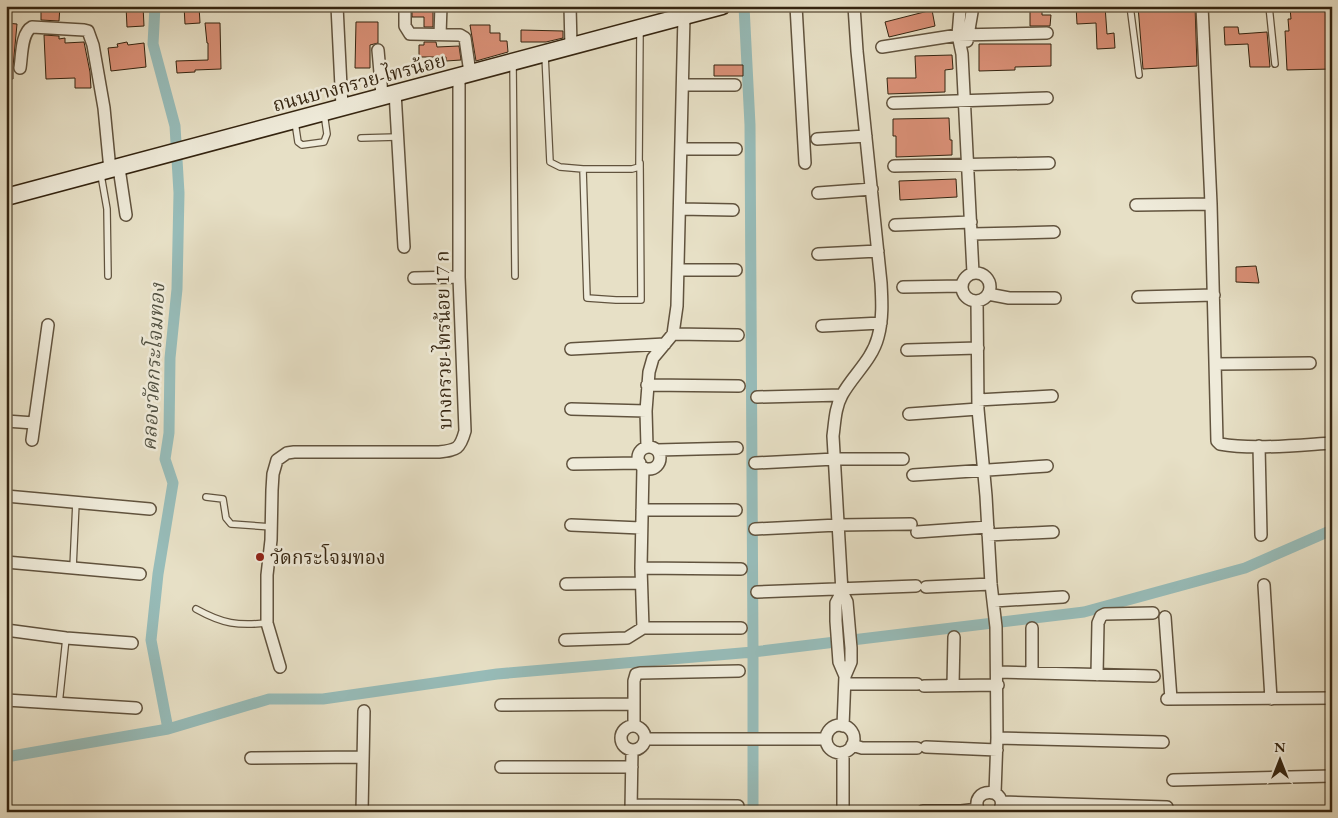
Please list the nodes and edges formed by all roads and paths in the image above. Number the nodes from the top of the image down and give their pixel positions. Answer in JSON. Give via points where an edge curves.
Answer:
{"nodes":[{"id":1,"x":337,"y":6,"type":"edge"},
{"id":2,"x":405,"y":6,"type":"edge"},
{"id":3,"x":441,"y":6,"type":"edge"},
{"id":4,"x":570,"y":6,"type":"edge"},
{"id":5,"x":722,"y":6,"type":"edge"},
{"id":6,"x":796,"y":6,"type":"edge"},
{"id":7,"x":854,"y":6,"type":"edge"},
{"id":8,"x":1130,"y":6,"type":"edge"},
{"id":9,"x":1202,"y":6,"type":"edge"},
{"id":10,"x":1269,"y":6,"type":"edge"},
{"id":11,"x":960,"y":11,"type":"dead end"},
{"id":12,"x":972,"y":12,"type":"dead end"},
{"id":13,"x":684,"y":16,"type":"junction"},
{"id":14,"x":640,"y":27,"type":"junction"},
{"id":15,"x":1047,"y":32,"type":"dead end"},
{"id":16,"x":440,"y":35,"type":"junction"},
{"id":17,"x":964,"y":35,"type":"junction"},
{"id":18,"x":570,"y":46,"type":"junction"},
{"id":19,"x":882,"y":48,"type":"dead end"},
{"id":20,"x":378,"y":50,"type":"dead end"},
{"id":21,"x":545,"y":53,"type":"junction"},
{"id":22,"x":513,"y":62,"type":"junction"},
{"id":23,"x":1275,"y":64,"type":"dead end"},
{"id":24,"x":20,"y":68,"type":"dead end"},
{"id":25,"x":464,"y":75,"type":"junction"},
{"id":26,"x":1138,"y":75,"type":"dead end"},
{"id":27,"x":683,"y":85,"type":"junction"},
{"id":28,"x":734,"y":85,"type":"dead end"},
{"id":29,"x":388,"y":94,"type":"junction"},
{"id":30,"x":1047,"y":98,"type":"dead end"},
{"id":31,"x":963,"y":100,"type":"junction"},
{"id":32,"x":893,"y":103,"type":"dead end"},
{"id":33,"x":342,"y":107,"type":"junction"},
{"id":34,"x":324,"y":111,"type":"junction"},
{"id":35,"x":295,"y":120,"type":"junction"},
{"id":36,"x":866,"y":136,"type":"junction"},
{"id":37,"x":397,"y":137,"type":"junction"},
{"id":38,"x":361,"y":138,"type":"dead end"},
{"id":39,"x":816,"y":139,"type":"dead end"},
{"id":40,"x":682,"y":148,"type":"junction"},
{"id":41,"x":736,"y":149,"type":"dead end"},
{"id":42,"x":640,"y":163,"type":"junction"},
{"id":43,"x":805,"y":163,"type":"dead end"},
{"id":44,"x":1049,"y":163,"type":"dead end"},
{"id":45,"x":967,"y":164,"type":"junction"},
{"id":46,"x":894,"y":166,"type":"dead end"},
{"id":47,"x":583,"y":169,"type":"junction"},
{"id":48,"x":110,"y":170,"type":"junction"},
{"id":49,"x":872,"y":189,"type":"junction"},
{"id":50,"x":818,"y":193,"type":"dead end"},
{"id":51,"x":6,"y":197,"type":"edge"},
{"id":52,"x":1211,"y":204,"type":"junction"},
{"id":53,"x":1136,"y":205,"type":"dead end"},
{"id":54,"x":680,"y":209,"type":"junction"},
{"id":55,"x":733,"y":210,"type":"dead end"},
{"id":56,"x":126,"y":215,"type":"dead end"},
{"id":57,"x":895,"y":225,"type":"dead end"},
{"id":58,"x":972,"y":228,"type":"junction"},
{"id":59,"x":1054,"y":232,"type":"dead end"},
{"id":60,"x":404,"y":247,"type":"dead end"},
{"id":61,"x":878,"y":251,"type":"junction"},
{"id":62,"x":818,"y":254,"type":"dead end"},
{"id":63,"x":679,"y":270,"type":"junction"},
{"id":64,"x":736,"y":270,"type":"dead end"},
{"id":65,"x":973,"y":274,"type":"junction"},
{"id":66,"x":108,"y":276,"type":"dead end"},
{"id":67,"x":515,"y":276,"type":"dead end"},
{"id":68,"x":459,"y":277,"type":"junction"},
{"id":69,"x":414,"y":278,"type":"dead end"},
{"id":70,"x":962,"y":286,"type":"junction"},
{"id":71,"x":904,"y":288,"type":"dead end"},
{"id":72,"x":988,"y":294,"type":"junction"},
{"id":73,"x":1214,"y":295,"type":"junction"},
{"id":74,"x":1138,"y":297,"type":"dead end"},
{"id":75,"x":1054,"y":298,"type":"dead end"},
{"id":76,"x":977,"y":301,"type":"junction"},
{"id":77,"x":881,"y":323,"type":"junction"},
{"id":78,"x":48,"y":324,"type":"dead end"},
{"id":79,"x":822,"y":326,"type":"dead end"},
{"id":80,"x":672,"y":334,"type":"junction"},
{"id":81,"x":738,"y":335,"type":"dead end"},
{"id":82,"x":664,"y":344,"type":"junction"},
{"id":83,"x":978,"y":348,"type":"junction"},
{"id":84,"x":570,"y":349,"type":"dead end"},
{"id":85,"x":907,"y":350,"type":"dead end"},
{"id":86,"x":1310,"y":363,"type":"dead end"},
{"id":87,"x":1216,"y":364,"type":"junction"},
{"id":88,"x":647,"y":385,"type":"junction"},
{"id":89,"x":739,"y":386,"type":"dead end"},
{"id":90,"x":842,"y":395,"type":"junction"},
{"id":91,"x":757,"y":396,"type":"dead end"},
{"id":92,"x":1052,"y":396,"type":"dead end"},
{"id":93,"x":978,"y":405,"type":"junction"},
{"id":94,"x":570,"y":409,"type":"dead end"},
{"id":95,"x":646,"y":410,"type":"junction"},
{"id":96,"x":909,"y":414,"type":"dead end"},
{"id":97,"x":6,"y":421,"type":"edge"},
{"id":98,"x":34,"y":423,"type":"junction"},
{"id":99,"x":32,"y":440,"type":"dead end"},
{"id":100,"x":1332,"y":443,"type":"edge"},
{"id":101,"x":1259,"y":446,"type":"junction"},
{"id":102,"x":652,"y":448,"type":"junction"},
{"id":103,"x":737,"y":448,"type":"dead end"},
{"id":104,"x":835,"y":459,"type":"junction"},
{"id":105,"x":904,"y":459,"type":"dead end"},
{"id":106,"x":755,"y":463,"type":"dead end"},
{"id":107,"x":573,"y":464,"type":"dead end"},
{"id":108,"x":642,"y":465,"type":"junction"},
{"id":109,"x":1047,"y":466,"type":"dead end"},
{"id":110,"x":984,"y":470,"type":"junction"},
{"id":111,"x":913,"y":475,"type":"dead end"},
{"id":112,"x":6,"y":496,"type":"edge"},
{"id":113,"x":206,"y":497,"type":"dead end"},
{"id":114,"x":76,"y":502,"type":"junction"},
{"id":115,"x":150,"y":509,"type":"dead end"},
{"id":116,"x":642,"y":510,"type":"junction"},
{"id":117,"x":736,"y":510,"type":"dead end"},
{"id":118,"x":571,"y":525,"type":"dead end"},
{"id":119,"x":838,"y":525,"type":"junction"},
{"id":120,"x":272,"y":527,"type":"junction"},
{"id":121,"x":641,"y":528,"type":"junction"},
{"id":122,"x":756,"y":529,"type":"dead end"},
{"id":123,"x":988,"y":531,"type":"junction"},
{"id":124,"x":1052,"y":532,"type":"dead end"},
{"id":125,"x":1261,"y":535,"type":"dead end"},
{"id":126,"x":6,"y":562,"type":"edge"},
{"id":127,"x":73,"y":568,"type":"junction"},
{"id":128,"x":641,"y":568,"type":"junction"},
{"id":129,"x":741,"y":569,"type":"dead end"},
{"id":130,"x":140,"y":574,"type":"dead end"},
{"id":131,"x":641,"y":583,"type":"junction"},
{"id":132,"x":566,"y":584,"type":"dead end"},
{"id":133,"x":991,"y":584,"type":"junction"},
{"id":134,"x":1264,"y":585,"type":"dead end"},
{"id":135,"x":842,"y":590,"type":"junction"},
{"id":136,"x":757,"y":592,"type":"dead end"},
{"id":137,"x":1063,"y":597,"type":"dead end"},
{"id":138,"x":994,"y":600,"type":"junction"},
{"id":139,"x":196,"y":609,"type":"dead end"},
{"id":140,"x":1153,"y":613,"type":"dead end"},
{"id":141,"x":1165,"y":617,"type":"dead end"},
{"id":142,"x":268,"y":622,"type":"junction"},
{"id":143,"x":643,"y":628,"type":"junction"},
{"id":144,"x":740,"y":628,"type":"dead end"},
{"id":145,"x":1032,"y":628,"type":"dead end"},
{"id":146,"x":6,"y":630,"type":"edge"},
{"id":147,"x":954,"y":637,"type":"dead end"},
{"id":148,"x":66,"y":638,"type":"junction"},
{"id":149,"x":565,"y":640,"type":"dead end"},
{"id":150,"x":132,"y":643,"type":"dead end"},
{"id":151,"x":280,"y":667,"type":"dead end"},
{"id":152,"x":739,"y":671,"type":"dead end"},
{"id":153,"x":998,"y":672,"type":"junction"},
{"id":154,"x":1032,"y":673,"type":"junction"},
{"id":155,"x":1097,"y":675,"type":"junction"},
{"id":156,"x":1154,"y":676,"type":"dead end"},
{"id":157,"x":845,"y":680,"type":"junction"},
{"id":158,"x":953,"y":685,"type":"junction"},
{"id":159,"x":998,"y":685,"type":"junction"},
{"id":160,"x":1332,"y":698,"type":"edge"},
{"id":161,"x":1271,"y":699,"type":"junction"},
{"id":162,"x":6,"y":700,"type":"edge"},
{"id":163,"x":59,"y":704,"type":"junction"},
{"id":164,"x":634,"y":704,"type":"junction"},
{"id":165,"x":502,"y":705,"type":"dead end"},
{"id":166,"x":136,"y":708,"type":"dead end"},
{"id":167,"x":364,"y":711,"type":"dead end"},
{"id":168,"x":634,"y":726,"type":"junction"},
{"id":169,"x":843,"y":726,"type":"junction"},
{"id":170,"x":646,"y":739,"type":"junction"},
{"id":171,"x":826,"y":739,"type":"junction"},
{"id":172,"x":1163,"y":742,"type":"dead end"},
{"id":173,"x":997,"y":744,"type":"junction"},
{"id":174,"x":848,"y":749,"type":"junction"},
{"id":175,"x":632,"y":750,"type":"junction"},
{"id":176,"x":363,"y":757,"type":"junction"},
{"id":177,"x":251,"y":758,"type":"dead end"},
{"id":178,"x":501,"y":767,"type":"dead end"},
{"id":179,"x":632,"y":767,"type":"junction"},
{"id":180,"x":1332,"y":776,"type":"edge"},
{"id":181,"x":1173,"y":780,"type":"dead end"},
{"id":182,"x":999,"y":802,"type":"edge"},
{"id":183,"x":738,"y":806,"type":"dead end"},
{"id":184,"x":1167,"y":807,"type":"dead end"},
{"id":185,"x":631,"y":808,"type":"edge"},
{"id":186,"x":978,"y":810,"type":"edge"},
{"id":187,"x":923,"y":811,"type":"edge"},
{"id":188,"x":362,"y":812,"type":"edge"},
{"id":189,"x":843,"y":812,"type":"edge"}],
"edges":[{"from":1,"to":33,"type":"street"},
{"from":2,"to":16,"type":"street","name":"บางกรวย-ไทรน้อย 17 ก","via":[[405,26],[410,34]]},
{"from":3,"to":16,"type":"street"},
{"from":4,"to":18,"type":"street"},
{"from":5,"to":13,"type":"main road","name":"ถนนบางกรวย-ไทรน้อย"},
{"from":6,"to":43,"type":"street"},
{"from":7,"to":36,"type":"street"},
{"from":8,"to":26,"type":"lane"},
{"from":9,"to":52,"type":"street"},
{"from":10,"to":23,"type":"lane"},
{"from":11,"to":17,"type":"street"},
{"from":12,"to":17,"type":"street"},
{"from":13,"to":14,"type":"main road","name":"ถนนบางกรวย-ไทรน้อย"},
{"from":13,"to":27,"type":"street"},
{"from":14,"to":18,"type":"main road","name":"ถนนบางกรวย-ไทรน้อย"},
{"from":14,"to":42,"type":"lane"},
{"from":15,"to":17,"type":"street"},
{"from":16,"to":25,"type":"street","name":"บางกรวย-ไทรน้อย 17 ก","via":[[465,38]]},
{"from":17,"to":19,"type":"street"},
{"from":17,"to":31,"type":"street"},
{"from":18,"to":21,"type":"main road","name":"ถนนบางกรวย-ไทรน้อย"},
{"from":20,"to":29,"type":"street"},
{"from":21,"to":22,"type":"main road","name":"ถนนบางกรวย-ไทรน้อย"},
{"from":21,"to":47,"type":"lane","via":[[550,162],[560,167]]},
{"from":22,"to":25,"type":"main road","name":"ถนนบางกรวย-ไทรน้อย"},
{"from":22,"to":67,"type":"lane"},
{"from":24,"to":48,"type":"street","via":[[25,36],[32,27],[88,31],[103,100]]},
{"from":25,"to":29,"type":"main road","name":"ถนนบางกรวย-ไทรน้อย"},
{"from":25,"to":68,"type":"street","name":"บางกรวย-ไทรน้อย 17 ก"},
{"from":27,"to":28,"type":"street"},
{"from":27,"to":40,"type":"street"},
{"from":29,"to":33,"type":"main road","name":"ถนนบางกรวย-ไทรน้อย"},
{"from":29,"to":37,"type":"street"},
{"from":30,"to":31,"type":"street"},
{"from":31,"to":32,"type":"street"},
{"from":31,"to":45,"type":"street"},
{"from":33,"to":34,"type":"main road","name":"ถนนบางกรวย-ไทรน้อย"},
{"from":34,"to":35,"type":"main road","name":"ถนนบางกรวย-ไทรน้อย"},
{"from":34,"to":35,"type":"lane","via":[[327,134],[324,142],[302,145],[298,142]]},
{"from":35,"to":48,"type":"main road","name":"ถนนบางกรวย-ไทรน้อย"},
{"from":36,"to":39,"type":"street"},
{"from":36,"to":49,"type":"street"},
{"from":37,"to":38,"type":"lane"},
{"from":37,"to":60,"type":"street"},
{"from":40,"to":41,"type":"street"},
{"from":40,"to":54,"type":"street"},
{"from":42,"to":47,"type":"lane","via":[[636,168]]},
{"from":42,"to":47,"type":"lane","via":[[641,300],[586,298]]},
{"from":44,"to":45,"type":"street"},
{"from":45,"to":46,"type":"street"},
{"from":45,"to":58,"type":"street"},
{"from":48,"to":51,"type":"main road","name":"ถนนบางกรวย-ไทรน้อย"},
{"from":48,"to":56,"type":"street"},
{"from":48,"to":66,"type":"lane"},
{"from":49,"to":50,"type":"street"},
{"from":49,"to":61,"type":"street"},
{"from":52,"to":53,"type":"street"},
{"from":52,"to":73,"type":"street"},
{"from":54,"to":55,"type":"street"},
{"from":54,"to":63,"type":"street"},
{"from":57,"to":58,"type":"street"},
{"from":58,"to":59,"type":"street"},
{"from":58,"to":65,"type":"street"},
{"from":61,"to":62,"type":"street"},
{"from":61,"to":77,"type":"street"},
{"from":63,"to":64,"type":"street"},
{"from":63,"to":80,"type":"street","via":[[678,306]]},
{"from":65,"to":70,"type":"street","via":[[964,280]]},
{"from":65,"to":72,"type":"street","via":[[980,274],[989,282]]},
{"from":68,"to":69,"type":"street"},
{"from":68,"to":120,"type":"street","name":"บางกรวย-ไทรน้อย 17 ก","via":[[465,431],[461,443],[454,450],[439,452],[288,453],[277,460]]},
{"from":70,"to":71,"type":"street"},
{"from":70,"to":76,"type":"street","via":[[966,297]]},
{"from":72,"to":75,"type":"street","via":[[1009,298]]},
{"from":72,"to":76,"type":"street"},
{"from":73,"to":74,"type":"street"},
{"from":73,"to":87,"type":"street"},
{"from":76,"to":83,"type":"street"},
{"from":77,"to":79,"type":"street"},
{"from":77,"to":90,"type":"street","via":[[870,355]]},
{"from":78,"to":98,"type":"street"},
{"from":80,"to":81,"type":"street"},
{"from":80,"to":82,"type":"street"},
{"from":82,"to":84,"type":"street"},
{"from":82,"to":88,"type":"street","via":[[653,358]]},
{"from":83,"to":85,"type":"street"},
{"from":83,"to":93,"type":"street"},
{"from":86,"to":87,"type":"street"},
{"from":87,"to":101,"type":"street","via":[[1217,440],[1226,446]]},
{"from":88,"to":89,"type":"street"},
{"from":88,"to":95,"type":"street"},
{"from":90,"to":91,"type":"street"},
{"from":90,"to":104,"type":"street","via":[[836,410]]},
{"from":92,"to":93,"type":"street"},
{"from":93,"to":96,"type":"street"},
{"from":93,"to":110,"type":"street"},
{"from":94,"to":95,"type":"street"},
{"from":95,"to":102,"type":"street"},
{"from":97,"to":98,"type":"street"},
{"from":98,"to":99,"type":"street"},
{"from":100,"to":101,"type":"street"},
{"from":101,"to":125,"type":"street"},
{"from":102,"to":103,"type":"street"},
{"from":102,"to":108,"type":"street","via":[[642,449],[639,453]]},
{"from":102,"to":108,"type":"street","via":[[660,460],[658,465],[648,469]]},
{"from":104,"to":105,"type":"street"},
{"from":104,"to":106,"type":"street"},
{"from":104,"to":119,"type":"street"},
{"from":107,"to":108,"type":"street"},
{"from":108,"to":116,"type":"street"},
{"from":109,"to":110,"type":"street"},
{"from":110,"to":111,"type":"street"},
{"from":110,"to":123,"type":"street"},
{"from":112,"to":114,"type":"street"},
{"from":113,"to":120,"type":"lane","via":[[223,498],[226,518],[231,524]]},
{"from":114,"to":115,"type":"street"},
{"from":114,"to":127,"type":"lane"},
{"from":116,"to":117,"type":"street"},
{"from":116,"to":121,"type":"street"},
{"from":118,"to":121,"type":"street"},
{"from":119,"to":122,"type":"street"},
{"from":119,"to":123,"type":"street"},
{"from":119,"to":135,"type":"street"},
{"from":120,"to":142,"type":"street","name":"บางกรวย-ไทรน้อย 17 ก","via":[[267,575]]},
{"from":121,"to":128,"type":"street"},
{"from":123,"to":124,"type":"street"},
{"from":123,"to":133,"type":"street"},
{"from":126,"to":127,"type":"street"},
{"from":127,"to":130,"type":"street"},
{"from":128,"to":129,"type":"street"},
{"from":128,"to":131,"type":"street"},
{"from":131,"to":132,"type":"street"},
{"from":131,"to":143,"type":"street"},
{"from":133,"to":135,"type":"street"},
{"from":133,"to":138,"type":"street"},
{"from":134,"to":161,"type":"street"},
{"from":135,"to":136,"type":"street"},
{"from":135,"to":157,"type":"street","via":[[847,602],[851,648],[851,662]]},
{"from":135,"to":157,"type":"street","via":[[836,603],[836,621],[839,662]]},
{"from":137,"to":138,"type":"street"},
{"from":138,"to":153,"type":"street"},
{"from":139,"to":142,"type":"lane","via":[[213,619],[231,623]]},
{"from":140,"to":155,"type":"street","via":[[1101,616]]},
{"from":141,"to":161,"type":"street","via":[[1169,699]]},
{"from":142,"to":151,"type":"street","name":"บางกรวย-ไทรน้อย 17 ก"},
{"from":143,"to":144,"type":"street"},
{"from":143,"to":149,"type":"street","via":[[627,638]]},
{"from":145,"to":154,"type":"street"},
{"from":146,"to":148,"type":"street"},
{"from":147,"to":158,"type":"street"},
{"from":148,"to":150,"type":"street"},
{"from":148,"to":163,"type":"lane"},
{"from":152,"to":164,"type":"street","via":[[640,672],[634,676]]},
{"from":153,"to":154,"type":"street"},
{"from":153,"to":159,"type":"street"},
{"from":154,"to":155,"type":"street"},
{"from":155,"to":156,"type":"street"},
{"from":157,"to":158,"type":"street"},
{"from":157,"to":169,"type":"street"},
{"from":158,"to":159,"type":"street"},
{"from":159,"to":173,"type":"street"},
{"from":160,"to":161,"type":"street"},
{"from":162,"to":163,"type":"street"},
{"from":163,"to":166,"type":"street"},
{"from":164,"to":165,"type":"street"},
{"from":164,"to":168,"type":"street"},
{"from":167,"to":176,"type":"street"},
{"from":168,"to":170,"type":"street","via":[[643,730]]},
{"from":168,"to":175,"type":"street","via":[[625,728],[621,737],[624,746]]},
{"from":169,"to":171,"type":"street","via":[[832,728]]},
{"from":169,"to":174,"type":"street","via":[[853,734],[854,742]]},
{"from":170,"to":171,"type":"street"},
{"from":170,"to":175,"type":"street","via":[[641,747]]},
{"from":171,"to":174,"type":"street","via":[[831,750]]},
{"from":172,"to":173,"type":"street"},
{"from":173,"to":174,"type":"street"},
{"from":173,"to":182,"type":"street"},
{"from":174,"to":189,"type":"street"},
{"from":175,"to":179,"type":"street"},
{"from":176,"to":177,"type":"street"},
{"from":176,"to":188,"type":"street"},
{"from":178,"to":179,"type":"street"},
{"from":179,"to":185,"type":"street"},
{"from":180,"to":181,"type":"street"},
{"from":182,"to":184,"type":"street"},
{"from":182,"to":186,"type":"street","via":[[991,792],[983,794],[978,801]]},
{"from":183,"to":185,"type":"street"},
{"from":186,"to":187,"type":"street"}]}
